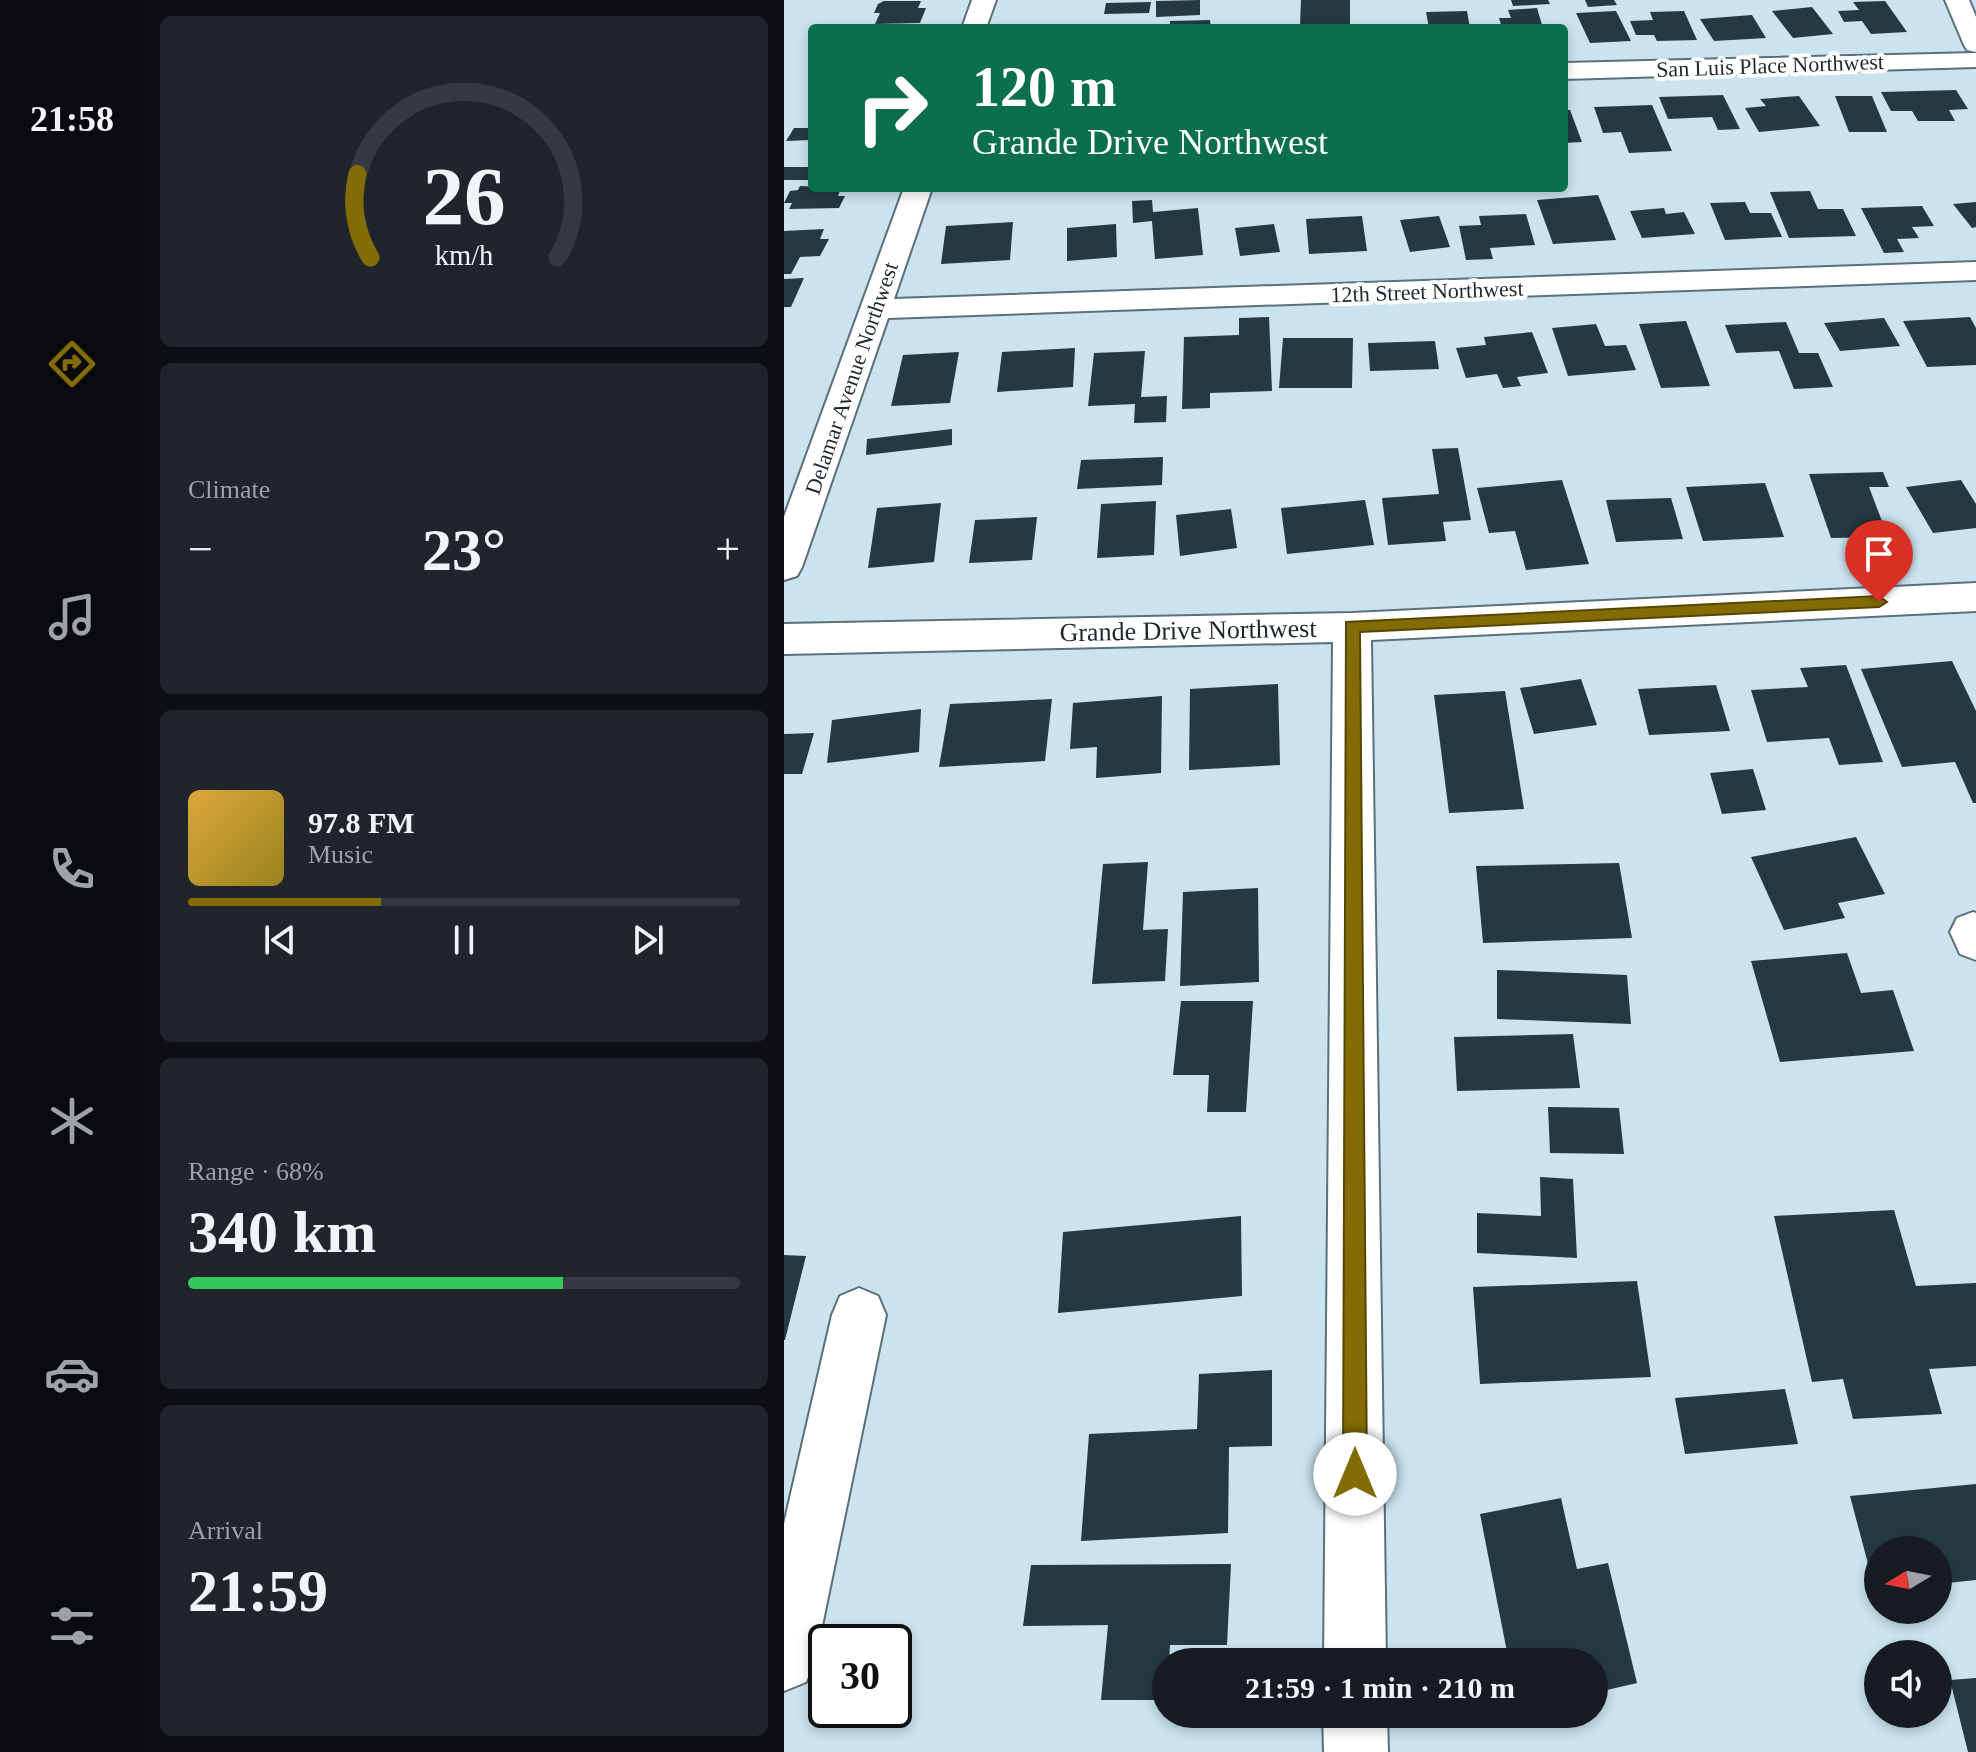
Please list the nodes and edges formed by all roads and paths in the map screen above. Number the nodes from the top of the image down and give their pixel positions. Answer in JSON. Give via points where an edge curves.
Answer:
{"nodes":[{"id":1,"x":984,"y":0,"type":"edge"},
{"id":2,"x":1957,"y":0,"type":"edge"},
{"id":3,"x":975,"y":24,"type":"edge"},
{"id":4,"x":1976,"y":45,"type":"edge"},
{"id":5,"x":1976,"y":60,"type":"edge"},
{"id":6,"x":1568,"y":71,"type":"edge"},
{"id":7,"x":917,"y":192,"type":"edge"},
{"id":8,"x":1976,"y":271,"type":"edge"},
{"id":9,"x":877,"y":309,"type":"junction"},
{"id":10,"x":784,"y":567,"type":"edge"},
{"id":11,"x":1976,"y":597,"type":"edge"},
{"id":12,"x":1352,"y":627,"type":"junction"},
{"id":13,"x":784,"y":639,"type":"edge"},
{"id":14,"x":859,"y":1315,"type":"dead end"},
{"id":15,"x":1355,"y":1648,"type":"edge"},
{"id":16,"x":784,"y":1660,"type":"edge"},
{"id":17,"x":1355,"y":1728,"type":"edge"},
{"id":18,"x":1356,"y":1752,"type":"edge"}],
"edges":[{"from":1,"to":3,"type":"street"},
{"from":2,"to":4,"type":"street"},
{"from":5,"to":6,"type":"street","name":"San Luis Place Northwest"},
{"from":7,"to":9,"type":"street","name":"Delamar Avenue Northwest"},
{"from":8,"to":9,"type":"street","name":"12th Street Northwest"},
{"from":9,"to":10,"type":"street","name":"Delamar Avenue Northwest"},
{"from":11,"to":12,"type":"street","name":"Grande Drive Northwest"},
{"from":12,"to":13,"type":"street","name":"Grande Drive Northwest"},
{"from":12,"to":15,"type":"street"},
{"from":14,"to":16,"type":"street"},
{"from":17,"to":18,"type":"street"}]}
